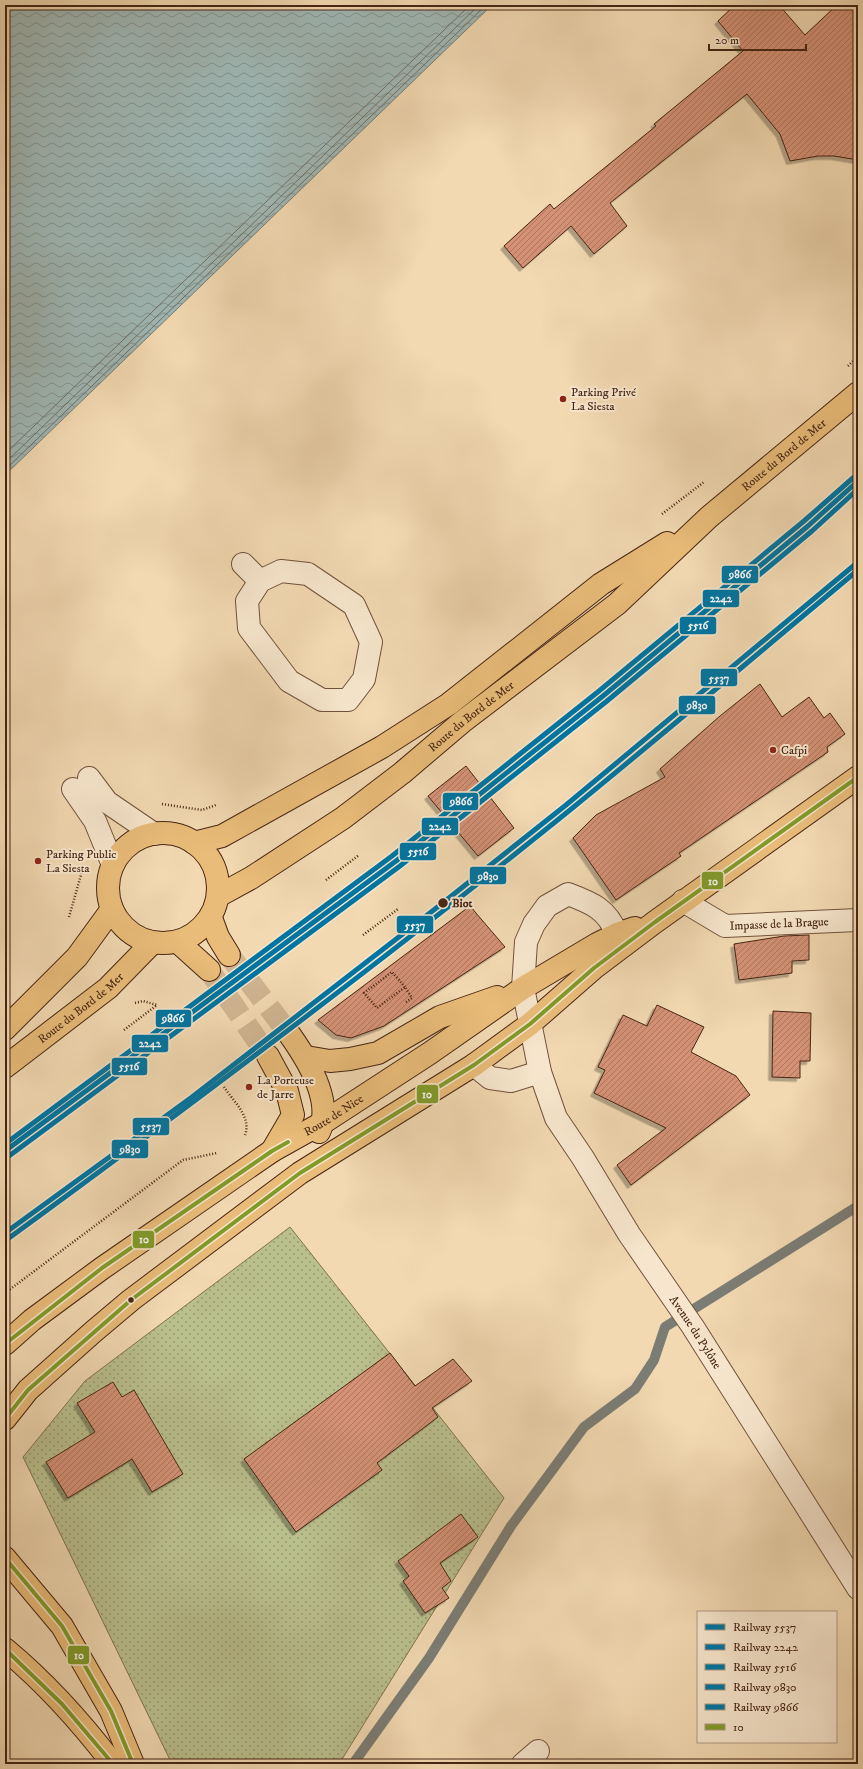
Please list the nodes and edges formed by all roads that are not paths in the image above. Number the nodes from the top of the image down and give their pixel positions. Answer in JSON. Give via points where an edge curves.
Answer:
{"nodes":[{"id":1,"x":858,"y":393,"type":"edge"},
{"id":2,"x":709,"y":517,"type":"junction"},
{"id":3,"x":243,"y":564,"type":"dead end"},
{"id":4,"x":260,"y":581,"type":"junction"},
{"id":5,"x":858,"y":777,"type":"edge"},
{"id":6,"x":154,"y":834,"type":"junction"},
{"id":7,"x":194,"y":843,"type":"junction"},
{"id":8,"x":113,"y":865,"type":"junction"},
{"id":9,"x":218,"y":896,"type":"junction"},
{"id":10,"x":683,"y":901,"type":"junction"},
{"id":11,"x":112,"y":909,"type":"junction"},
{"id":12,"x":210,"y":918,"type":"junction"},
{"id":13,"x":858,"y":920,"type":"edge"},
{"id":14,"x":655,"y":922,"type":"junction"},
{"id":15,"x":617,"y":934,"type":"junction"},
{"id":16,"x":178,"y":942,"type":"junction"},
{"id":17,"x":152,"y":943,"type":"junction"},
{"id":18,"x":229,"y":955,"type":"tunnel mouth"},
{"id":19,"x":209,"y":970,"type":"tunnel mouth"},
{"id":20,"x":523,"y":988,"type":"junction"},
{"id":21,"x":530,"y":1024,"type":"junction"},
{"id":22,"x":5,"y":1029,"type":"edge"},
{"id":23,"x":290,"y":1035,"type":"tunnel mouth"},
{"id":24,"x":268,"y":1056,"type":"tunnel mouth"},
{"id":25,"x":306,"y":1057,"type":"junction"},
{"id":26,"x":474,"y":1065,"type":"junction"},
{"id":27,"x":5,"y":1067,"type":"edge"},
{"id":28,"x":540,"y":1072,"type":"junction"},
{"id":29,"x":324,"y":1122,"type":"junction"},
{"id":30,"x":272,"y":1151,"type":"junction"},
{"id":31,"x":300,"y":1173,"type":"junction"},
{"id":32,"x":5,"y":1344,"type":"edge"},
{"id":33,"x":5,"y":1419,"type":"edge"},
{"id":34,"x":5,"y":1558,"type":"edge"},
{"id":35,"x":858,"y":1588,"type":"edge"},
{"id":36,"x":5,"y":1649,"type":"edge"},
{"id":37,"x":113,"y":1764,"type":"edge"},
{"id":38,"x":133,"y":1764,"type":"edge"}],
"edges":[{"from":1,"to":2,"type":"main road","name":"Route du Bord de Mer"},
{"from":2,"to":7,"type":"main road","name":"Route du Bord de Mer","via":[[602,584],[449,704],[382,746],[222,836]]},
{"from":2,"to":9,"type":"main road","name":"Route du Bord de Mer","via":[[617,604],[462,722],[349,814],[251,878]]},
{"from":3,"to":4,"type":"street"},
{"from":4,"to":4,"type":"street","via":[[247,601],[249,628],[272,660],[289,681],[322,700],[348,700],[364,679],[371,642],[354,605],[308,574],[281,571]]},
{"from":5,"to":10,"type":"main road","name":"Route de Nice"},
{"from":6,"to":7,"type":"main road","via":[[182,836]]},
{"from":6,"to":8,"type":"main road","via":[[130,844]]},
{"from":6,"to":8,"type":"street","via":[[81,784]]},
{"from":7,"to":9,"type":"main road","via":[[206,853],[214,866]]},
{"from":8,"to":11,"type":"main road","via":[[108,894]]},
{"from":9,"to":12,"type":"main road"},
{"from":10,"to":13,"type":"street","name":"Impasse de la Brague","via":[[724,926]]},
{"from":10,"to":14,"type":"main road","name":"Route de Nice"},
{"from":11,"to":17,"type":"main road","via":[[121,924],[135,936]]},
{"from":11,"to":22,"type":"main road","via":[[77,957]]},
{"from":12,"to":16,"type":"main road","via":[[197,933]]},
{"from":12,"to":18,"type":"main road"},
{"from":14,"to":15,"type":"main road","name":"Route de Nice"},
{"from":14,"to":21,"type":"main road","name":"Route de Nice","via":[[594,968]]},
{"from":15,"to":20,"type":"main road","name":"Route de Nice"},
{"from":15,"to":20,"type":"street","name":"Avenue du Pylône","via":[[613,923],[601,909],[568,894],[547,906],[534,924],[526,942]]},
{"from":16,"to":17,"type":"main road"},
{"from":16,"to":19,"type":"main road"},
{"from":17,"to":27,"type":"main road","name":"Route du Bord de Mer","via":[[108,988]]},
{"from":20,"to":21,"type":"street","name":"Avenue du Pylône"},
{"from":20,"to":25,"type":"main road","via":[[440,1017],[378,1053],[330,1061]]},
{"from":20,"to":29,"type":"main road","name":"Route de Nice"},
{"from":21,"to":26,"type":"main road","name":"Route de Nice"},
{"from":21,"to":28,"type":"street","name":"Avenue du Pylône"},
{"from":23,"to":25,"type":"main road"},
{"from":24,"to":30,"type":"main road","via":[[287,1091],[293,1114]]},
{"from":25,"to":29,"type":"main road","via":[[323,1103]]},
{"from":26,"to":28,"type":"street","via":[[490,1078],[511,1081]]},
{"from":26,"to":31,"type":"main road","name":"Route de Nice"},
{"from":28,"to":35,"type":"street","name":"Avenue du Pylône","via":[[556,1118],[629,1234],[693,1327]]},
{"from":29,"to":30,"type":"main road","name":"Route de Nice"},
{"from":29,"to":31,"type":"main road"},
{"from":30,"to":32,"type":"main road","name":"Route de Nice","via":[[100,1269],[32,1320]]},
{"from":31,"to":33,"type":"main road","name":"Route de Nice","via":[[131,1300],[28,1390]]},
{"from":34,"to":38,"type":"main road","via":[[62,1626],[111,1711]]},
{"from":36,"to":37,"type":"main road","via":[[28,1668],[80,1721]]}]}
